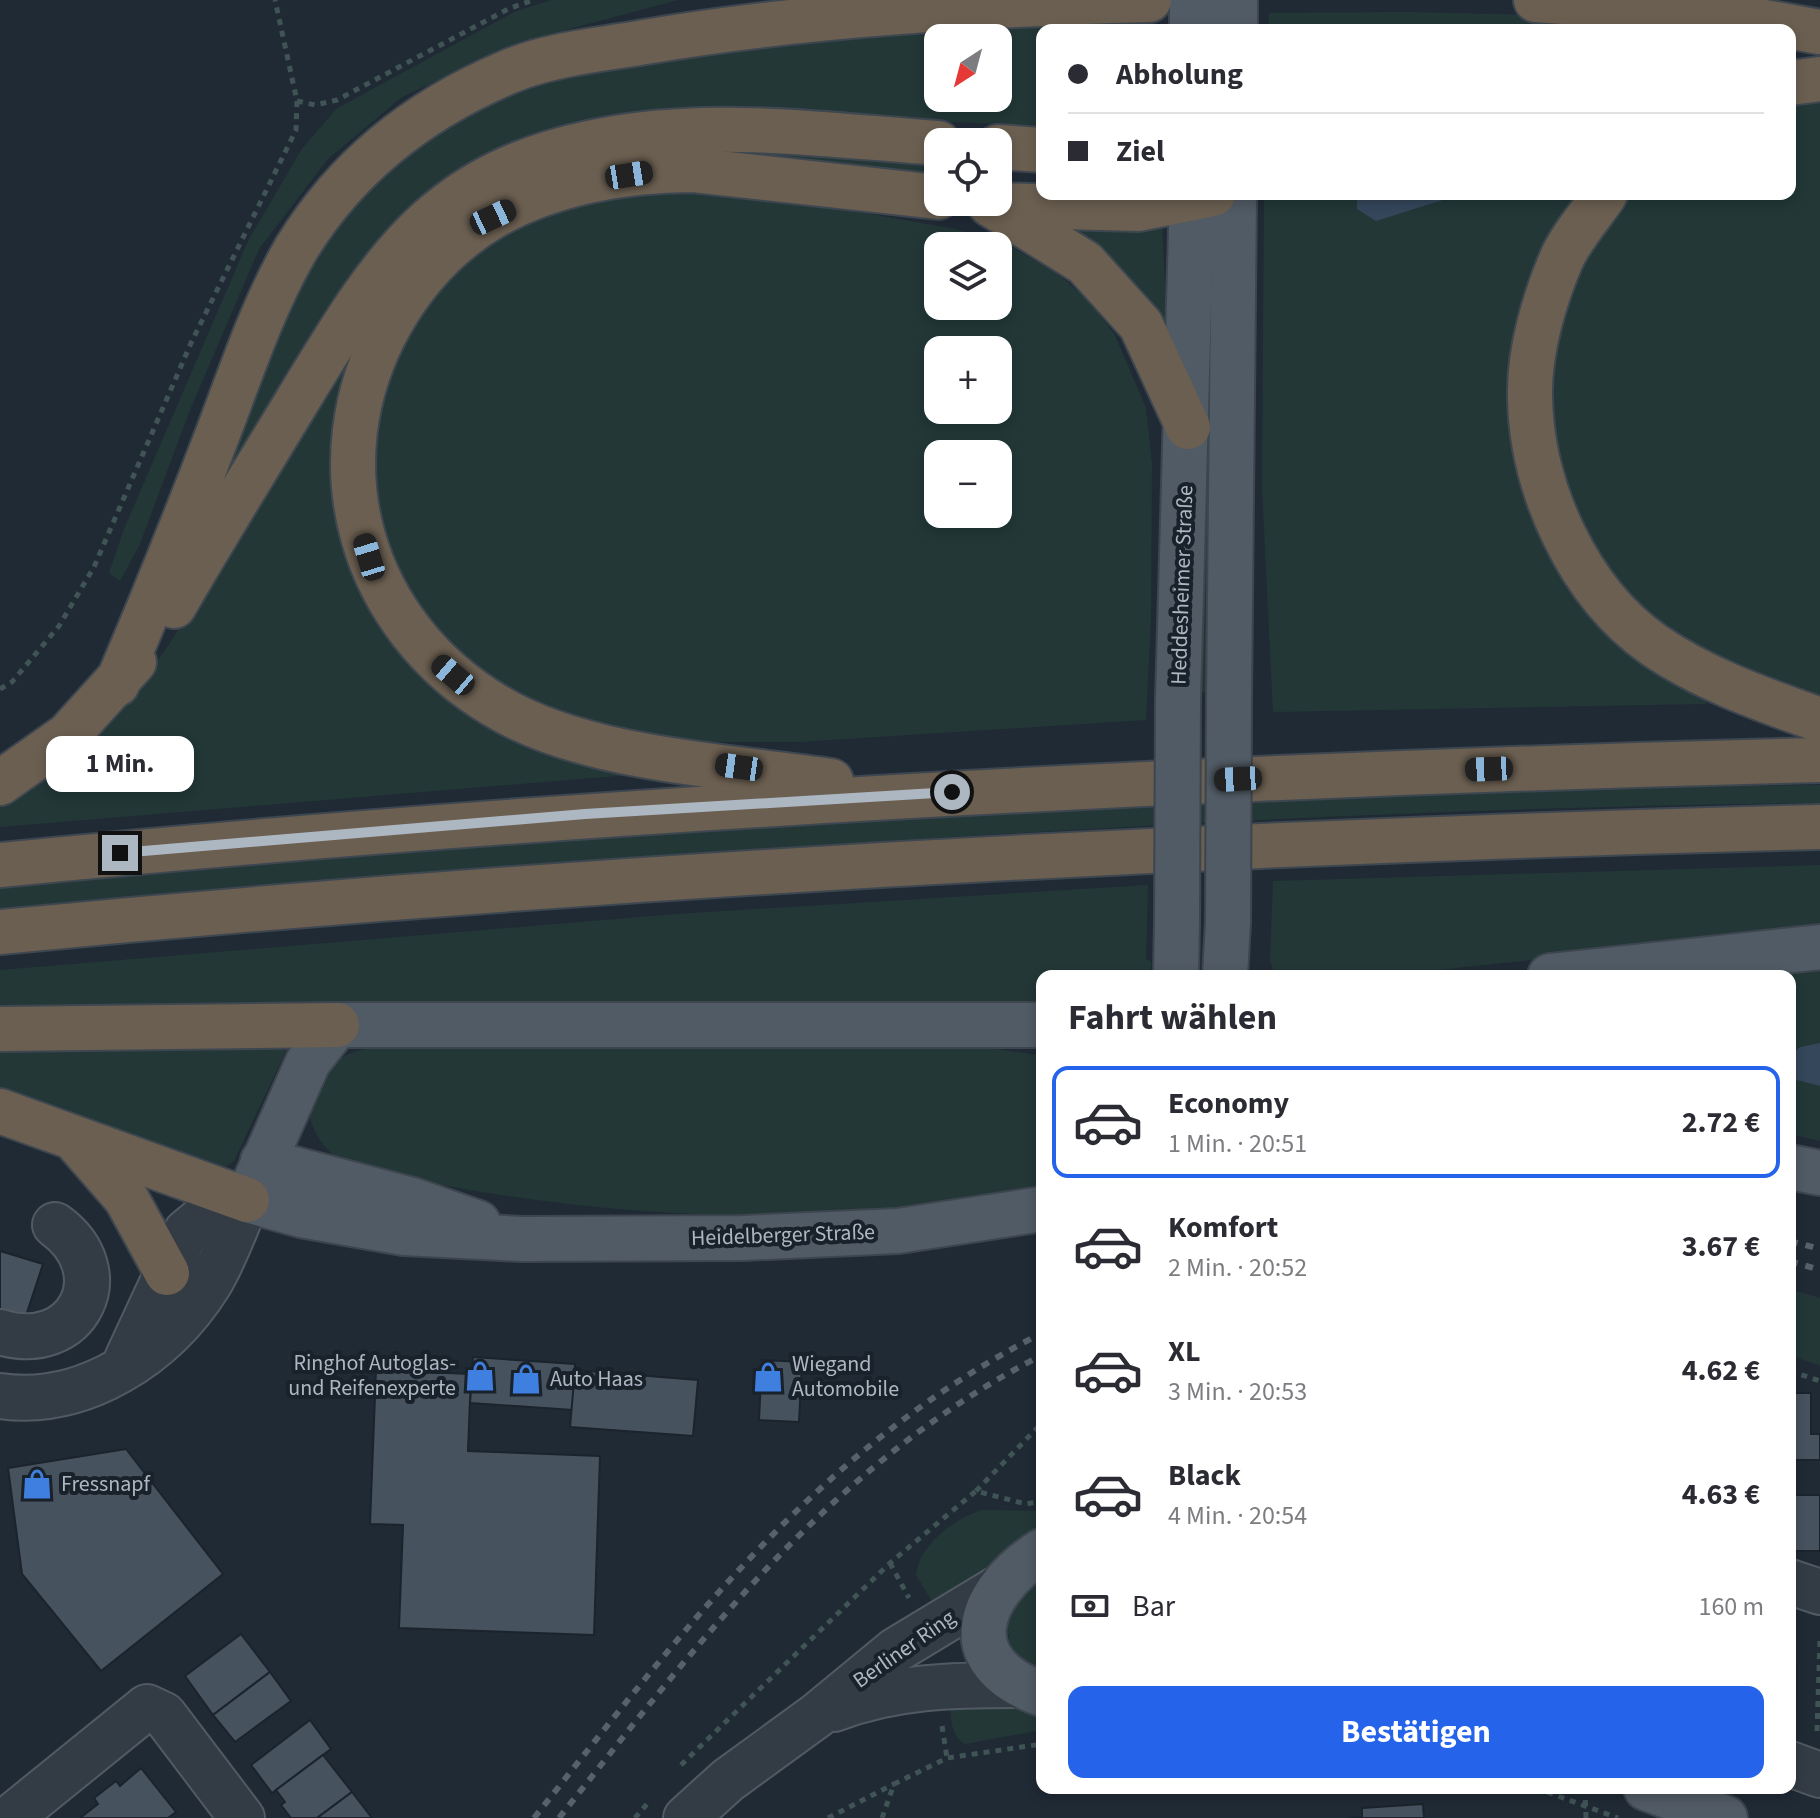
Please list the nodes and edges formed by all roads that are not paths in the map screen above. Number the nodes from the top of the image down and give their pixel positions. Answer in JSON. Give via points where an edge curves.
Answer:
{"nodes":[{"id":1,"x":1149,"y":0,"type":"edge"},
{"id":2,"x":1192,"y":0,"type":"edge"},
{"id":3,"x":1536,"y":0,"type":"edge"},
{"id":4,"x":1192,"y":24,"type":"edge"},
{"id":5,"x":1775,"y":24,"type":"edge"},
{"id":6,"x":1796,"y":28,"type":"edge"},
{"id":7,"x":1820,"y":32,"type":"edge"},
{"id":8,"x":1820,"y":79,"type":"edge"},
{"id":9,"x":1796,"y":82,"type":"edge"},
{"id":10,"x":924,"y":142,"type":"edge"},
{"id":11,"x":1012,"y":148,"type":"edge"},
{"id":12,"x":1036,"y":150,"type":"edge"},
{"id":13,"x":924,"y":195,"type":"edge"},
{"id":14,"x":1181,"y":200,"type":"edge"},
{"id":15,"x":1199,"y":200,"type":"edge"},
{"id":16,"x":1234,"y":200,"type":"edge"},
{"id":17,"x":1601,"y":200,"type":"edge"},
{"id":18,"x":1012,"y":204,"type":"edge"},
{"id":19,"x":1004,"y":216,"type":"edge"},
{"id":20,"x":1188,"y":427,"type":"junction"},
{"id":21,"x":117,"y":684,"type":"junction"},
{"id":22,"x":1820,"y":720,"type":"edge"},
{"id":23,"x":1820,"y":760,"type":"edge"},
{"id":24,"x":0,"y":783,"type":"edge"},
{"id":25,"x":920,"y":794,"type":"junction"},
{"id":26,"x":1820,"y":827,"type":"edge"},
{"id":27,"x":0,"y":865,"type":"edge"},
{"id":28,"x":0,"y":932,"type":"edge"},
{"id":29,"x":1820,"y":947,"type":"edge"},
{"id":30,"x":1176,"y":970,"type":"edge"},
{"id":31,"x":1225,"y":970,"type":"edge"},
{"id":32,"x":1606,"y":970,"type":"edge"},
{"id":33,"x":337,"y":1025,"type":"junction"},
{"id":34,"x":1036,"y":1026,"type":"edge"},
{"id":35,"x":0,"y":1029,"type":"edge"},
{"id":36,"x":0,"y":1111,"type":"edge"},
{"id":37,"x":77,"y":1141,"type":"junction"},
{"id":38,"x":1796,"y":1168,"type":"edge"},
{"id":39,"x":1820,"y":1173,"type":"edge"},
{"id":40,"x":255,"y":1181,"type":"junction"},
{"id":41,"x":1036,"y":1210,"type":"edge"},
{"id":42,"x":55,"y":1225,"type":"dead end"},
{"id":43,"x":167,"y":1273,"type":"junction"},
{"id":44,"x":0,"y":1332,"type":"edge"},
{"id":45,"x":124,"y":1368,"type":"junction"},
{"id":46,"x":0,"y":1396,"type":"edge"},
{"id":47,"x":1036,"y":1556,"type":"edge"},
{"id":48,"x":1796,"y":1584,"type":"edge"},
{"id":49,"x":997,"y":1589,"type":"junction"},
{"id":50,"x":1820,"y":1592,"type":"edge"},
{"id":51,"x":1030,"y":1690,"type":"edge"},
{"id":52,"x":816,"y":1716,"type":"junction"},
{"id":53,"x":1662,"y":1794,"type":"edge"},
{"id":54,"x":671,"y":1806,"type":"edge"},
{"id":55,"x":10,"y":1818,"type":"edge"},
{"id":56,"x":242,"y":1818,"type":"edge"},
{"id":57,"x":1725,"y":1818,"type":"edge"}],
"edges":[{"from":1,"to":21,"type":"highway","via":[[705,32],[560,56],[511,70],[429,111],[368,160],[329,201],[271,295]]},
{"from":2,"to":4,"type":"main road"},
{"from":3,"to":5,"type":"highway","via":[[1714,13]]},
{"from":6,"to":7,"type":"highway"},
{"from":8,"to":9,"type":"highway"},
{"from":10,"to":21,"type":"highway","via":[[744,130],[637,135],[510,167],[450,202],[415,230],[370,282],[168,616]]},
{"from":11,"to":12,"type":"highway"},
{"from":13,"to":25,"type":"highway","via":[[661,170],[582,183],[519,204],[447,251],[411,289],[379,344],[363,385],[352,454],[358,522],[383,589],[438,662],[497,707],[618,750]]},
{"from":14,"to":18,"type":"highway","via":[[1139,209]]},
{"from":15,"to":20,"type":"main road","name":"Heddesheimer Straße"},
{"from":16,"to":31,"type":"main road","name":"Heddesheimer Straße","bridge":true},
{"from":17,"to":22,"type":"highway","via":[[1562,258],[1539,329],[1530,395],[1538,456],[1556,516],[1585,573],[1654,645],[1743,693]]},
{"from":19,"to":20,"type":"highway","via":[[1085,263],[1141,325]]},
{"from":20,"to":30,"type":"main road","name":"Heddesheimer Straße","bridge":true,"via":[[1178,700]]},
{"from":21,"to":24,"type":"highway","via":[[68,735]]},
{"from":23,"to":25,"type":"highway","via":[[1428,770]]},
{"from":25,"to":27,"type":"highway","via":[[585,814]]},
{"from":26,"to":28,"type":"highway","via":[[1429,837],[896,862]]},
{"from":29,"to":32,"type":"main road"},
{"from":33,"to":34,"type":"main road"},
{"from":33,"to":35,"type":"highway"},
{"from":33,"to":40,"type":"main road","via":[[308,1062]]},
{"from":36,"to":37,"type":"highway"},
{"from":37,"to":40,"type":"highway"},
{"from":37,"to":43,"type":"highway","via":[[126,1198]]},
{"from":38,"to":39,"type":"main road"},
{"from":40,"to":41,"type":"main road","name":"Heidelberger Straße","via":[[301,1215],[404,1233],[522,1239],[898,1231]]},
{"from":40,"to":43,"type":"street","via":[[186,1232]]},
{"from":40,"to":45,"type":"street","via":[[208,1285],[165,1336]]},
{"from":42,"to":44,"type":"street","via":[[84,1258],[85,1297],[75,1316],[41,1338]]},
{"from":43,"to":45,"type":"street"},
{"from":45,"to":46,"type":"street","via":[[75,1393],[45,1399]]},
{"from":47,"to":49,"type":"main road"},
{"from":48,"to":50,"type":"street"},
{"from":49,"to":51,"type":"main road","via":[[984,1636],[995,1663]]},
{"from":49,"to":52,"type":"street","name":"Berliner Ring","via":[[926,1628]]},
{"from":51,"to":52,"type":"street","name":"Berliner Ring","via":[[934,1685],[864,1698]]},
{"from":52,"to":54,"type":"street","name":"Berliner Ring","via":[[728,1780]]},
{"from":53,"to":57,"type":"main road"},
{"from":55,"to":56,"type":"street","via":[[147,1707],[164,1715]]}]}
